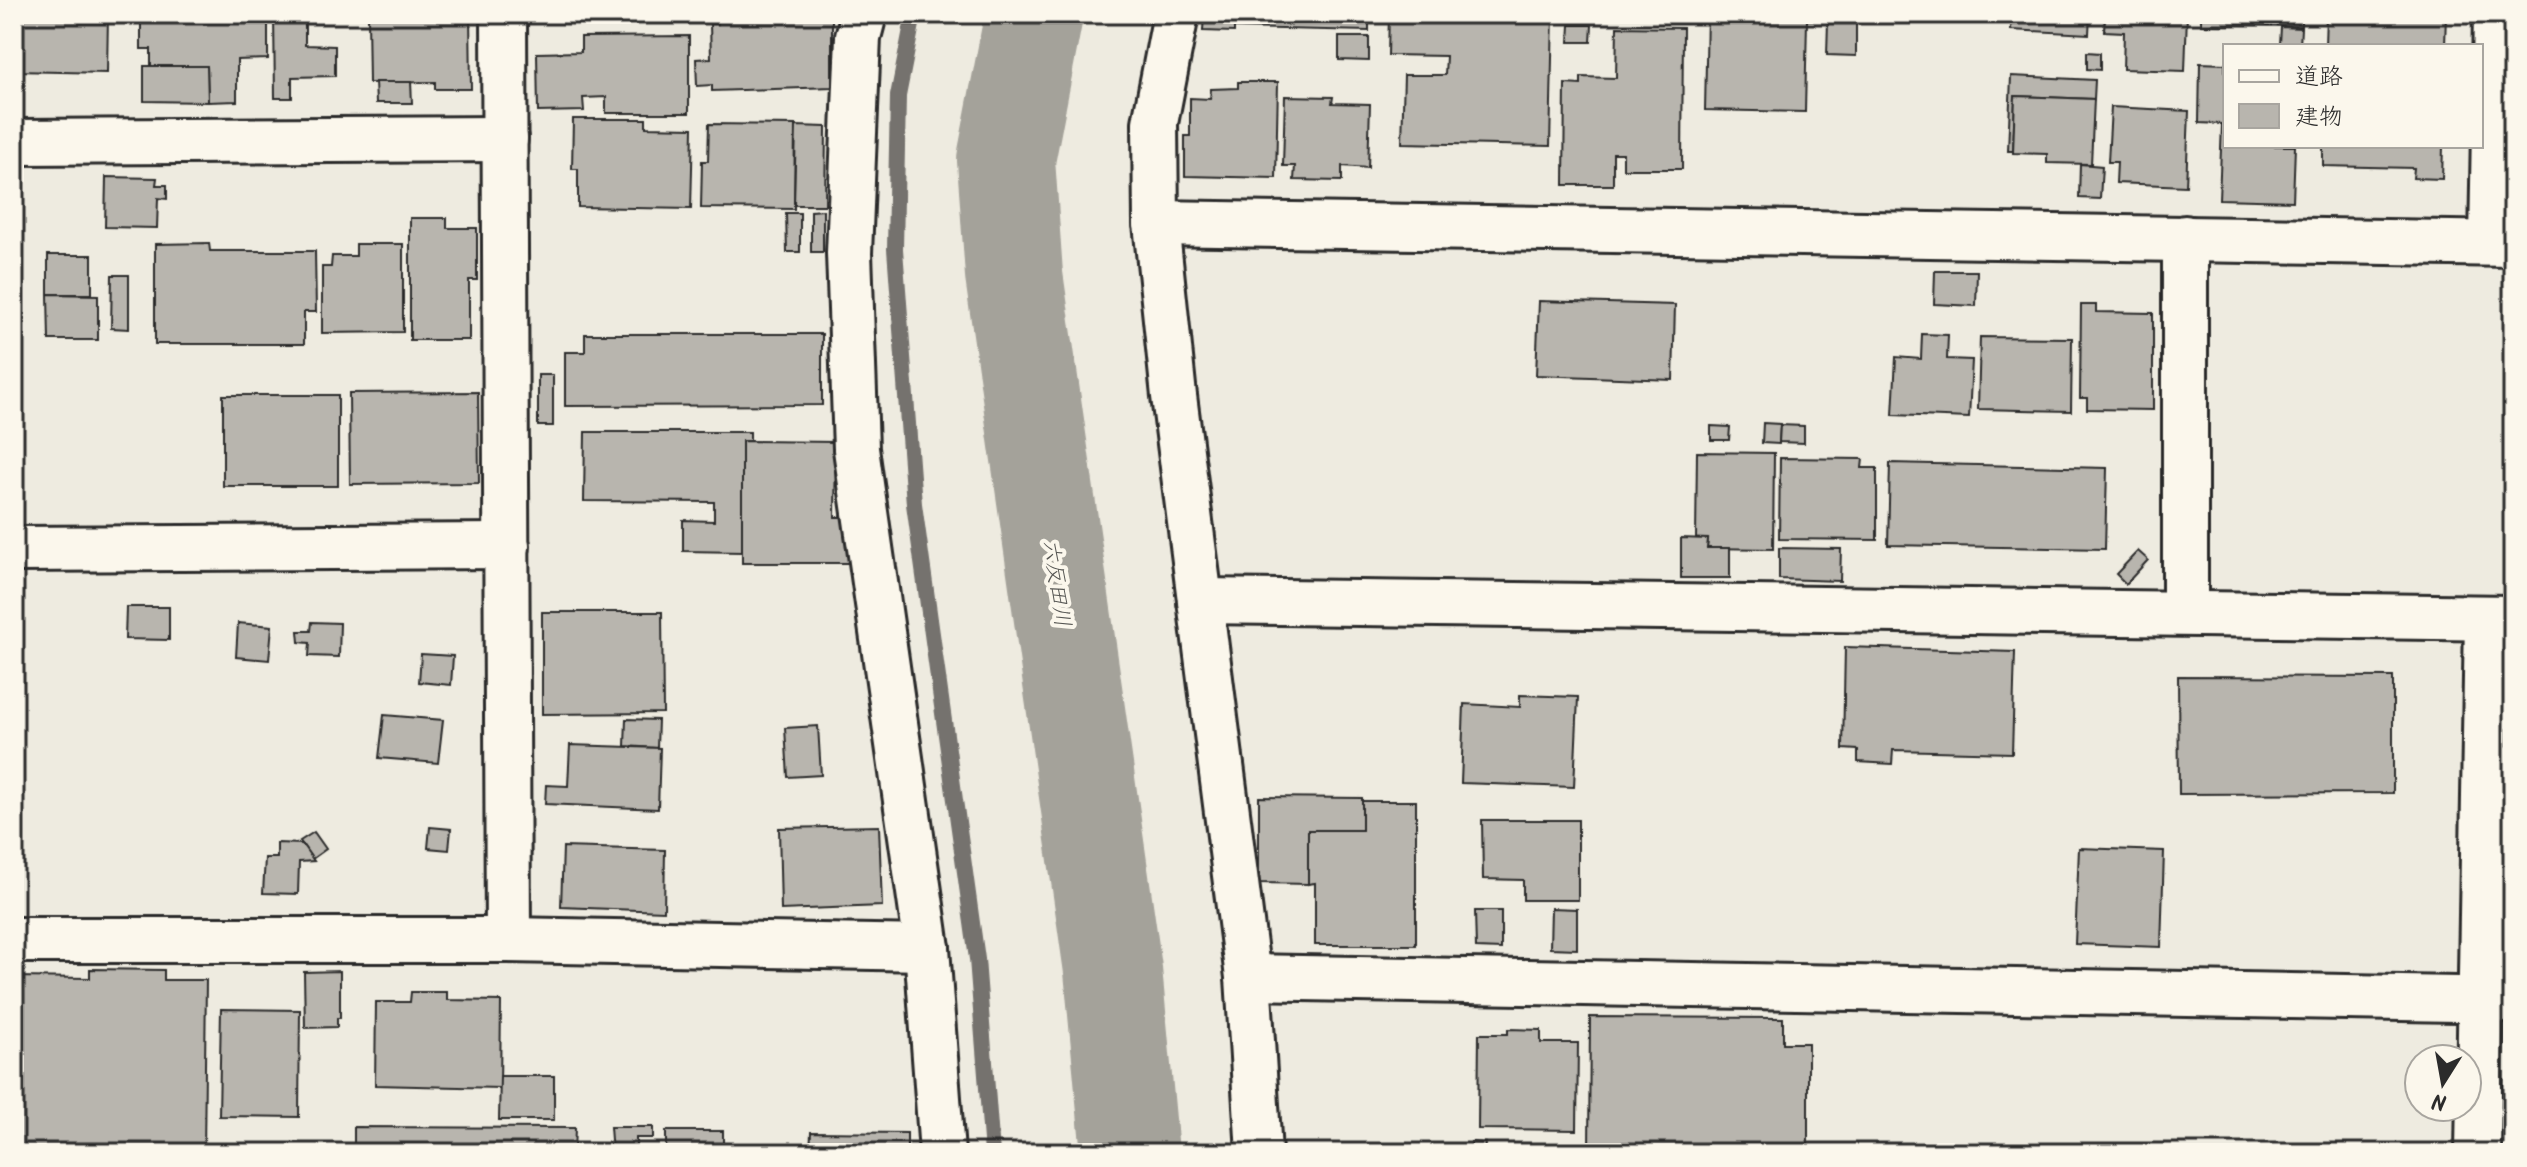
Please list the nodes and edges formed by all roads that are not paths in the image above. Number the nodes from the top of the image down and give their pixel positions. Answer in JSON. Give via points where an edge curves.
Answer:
{"nodes":[{"id":1,"x":504,"y":14,"type":"edge"},
{"id":2,"x":864,"y":14,"type":"edge"},
{"id":3,"x":1176,"y":14,"type":"edge"},
{"id":4,"x":2496,"y":14,"type":"edge"},
{"id":5,"x":505,"y":139,"type":"junction"},
{"id":6,"x":14,"y":142,"type":"edge"},
{"id":7,"x":1156,"y":223,"type":"junction"},
{"id":8,"x":2185,"y":238,"type":"junction"},
{"id":9,"x":2503,"y":243,"type":"edge"},
{"id":10,"x":507,"y":546,"type":"junction"},
{"id":11,"x":14,"y":549,"type":"edge"},
{"id":12,"x":1200,"y":601,"type":"junction"},
{"id":13,"x":2185,"y":613,"type":"junction"},
{"id":14,"x":2500,"y":618,"type":"edge"},
{"id":15,"x":14,"y":940,"type":"edge"},
{"id":16,"x":508,"y":940,"type":"junction"},
{"id":17,"x":927,"y":948,"type":"junction"},
{"id":18,"x":1248,"y":977,"type":"junction"},
{"id":19,"x":2497,"y":1000,"type":"edge"},
{"id":20,"x":942,"y":1153,"type":"edge"},
{"id":21,"x":1259,"y":1153,"type":"edge"},
{"id":22,"x":2478,"y":1153,"type":"edge"}],
"edges":[{"from":1,"to":5,"type":"street"},
{"from":2,"to":17,"type":"street","via":[[858,37],[849,253],[856,449]]},
{"from":3,"to":7,"type":"street","via":[[1155,123]]},
{"from":4,"to":9,"type":"street"},
{"from":5,"to":6,"type":"street"},
{"from":5,"to":10,"type":"street"},
{"from":7,"to":8,"type":"street"},
{"from":7,"to":12,"type":"street"},
{"from":8,"to":9,"type":"street"},
{"from":8,"to":13,"type":"street"},
{"from":10,"to":11,"type":"street"},
{"from":10,"to":16,"type":"street"},
{"from":12,"to":13,"type":"street"},
{"from":12,"to":18,"type":"street"},
{"from":13,"to":14,"type":"street"},
{"from":14,"to":19,"type":"street"},
{"from":15,"to":16,"type":"street"},
{"from":16,"to":17,"type":"street"},
{"from":17,"to":20,"type":"street"},
{"from":18,"to":19,"type":"street"},
{"from":18,"to":21,"type":"street"},
{"from":19,"to":22,"type":"street"}]}
